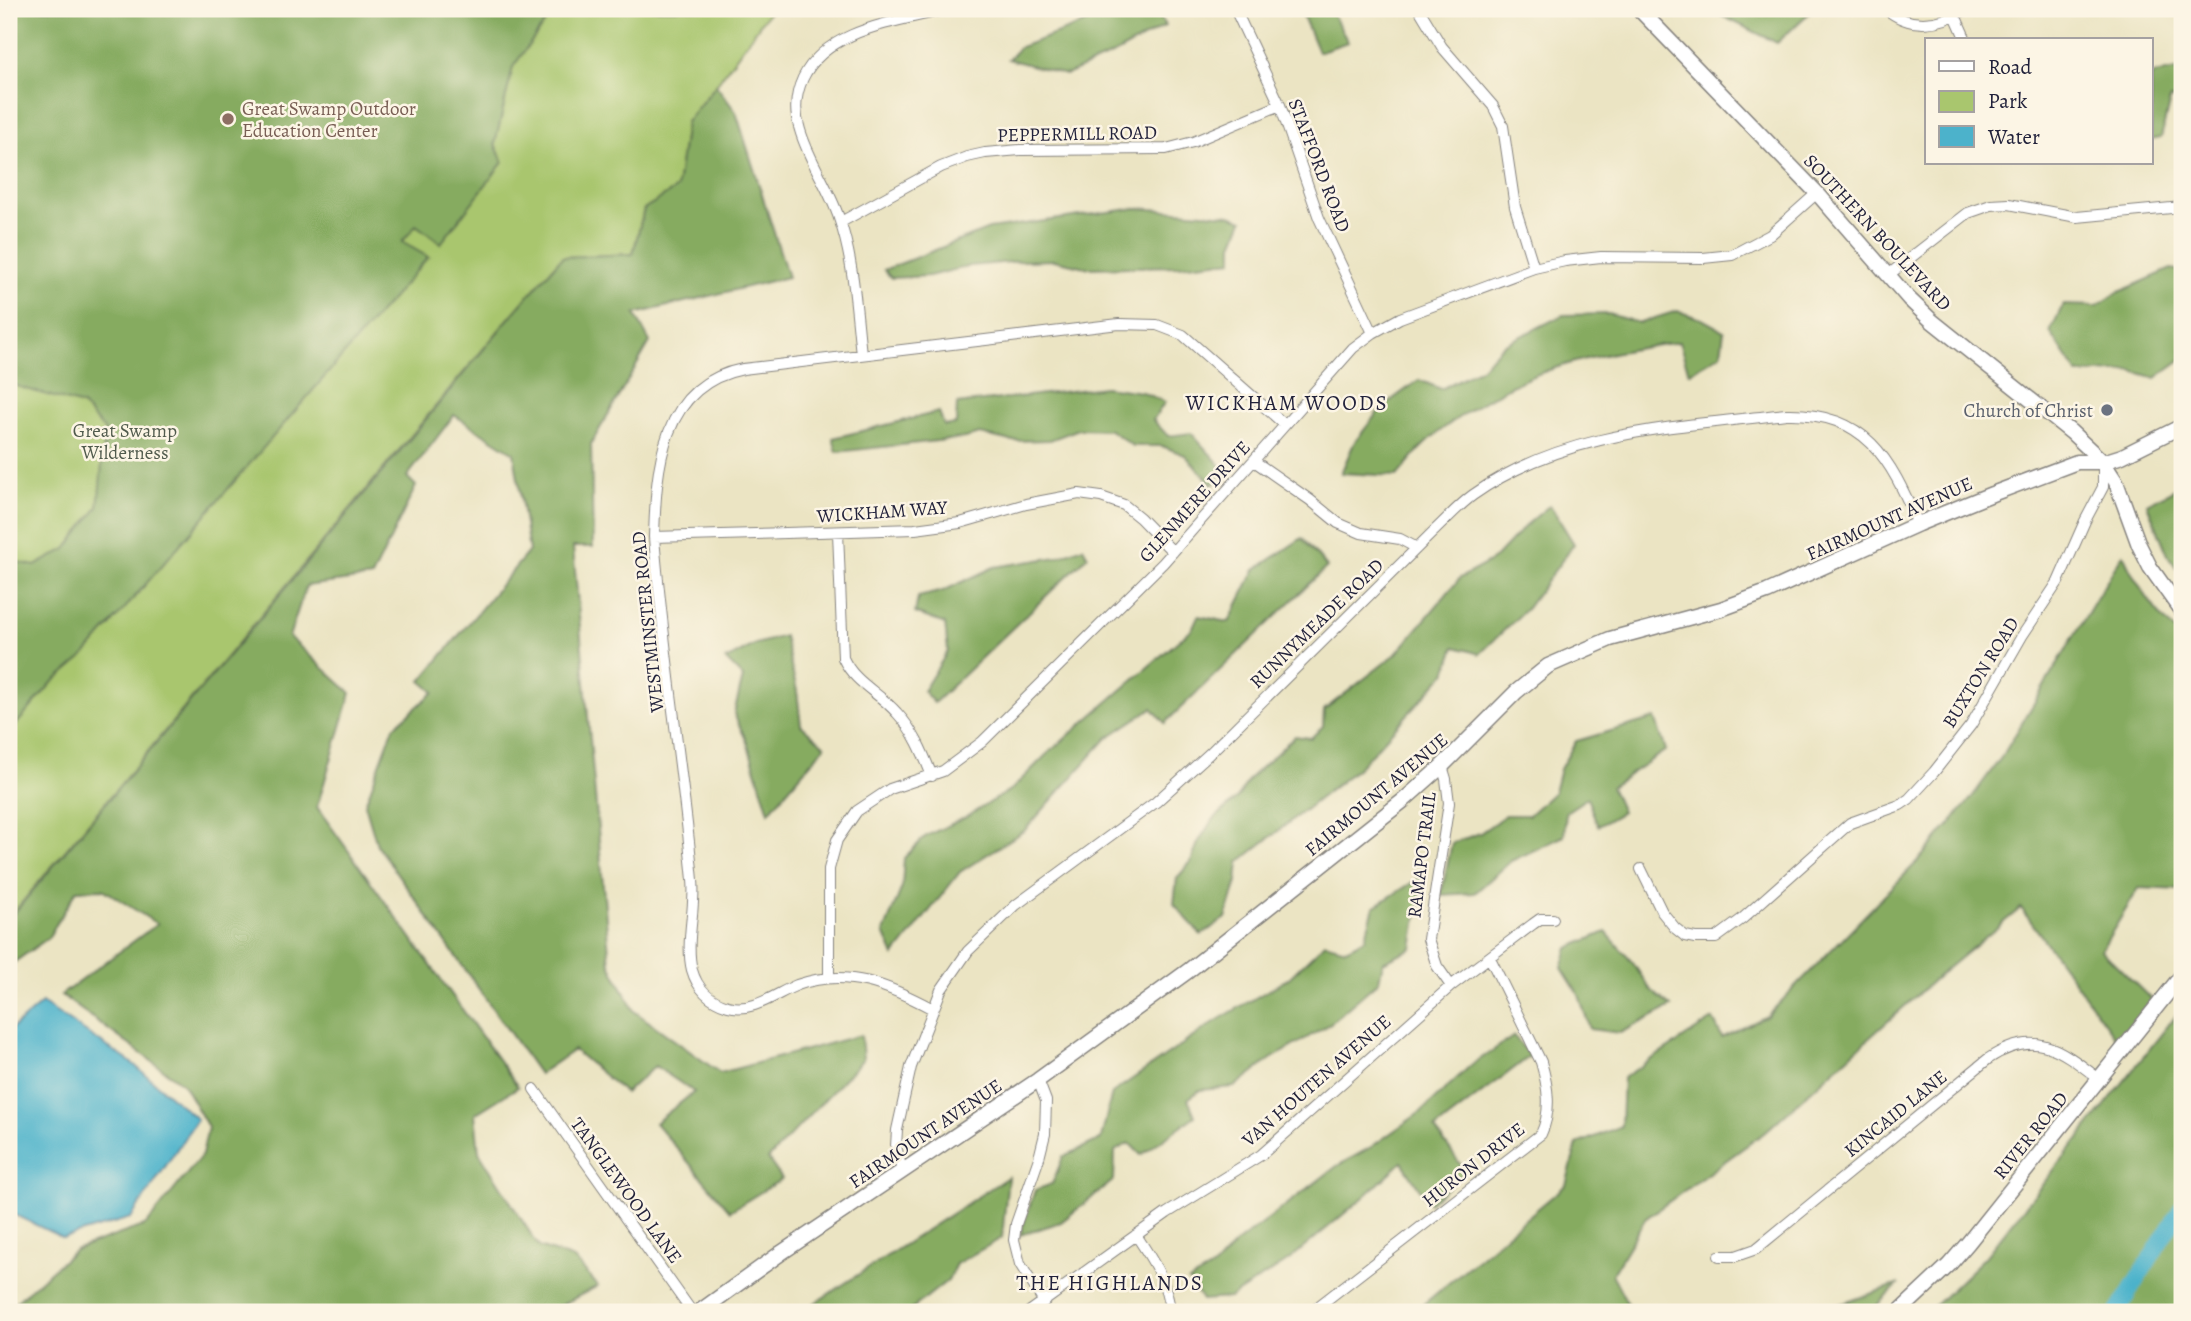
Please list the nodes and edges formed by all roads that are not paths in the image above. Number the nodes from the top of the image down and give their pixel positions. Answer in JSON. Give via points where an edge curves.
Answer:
{"nodes":[{"id":1,"x":947,"y":9,"type":"edge"},
{"id":2,"x":1235,"y":9,"type":"edge"},
{"id":3,"x":1419,"y":9,"type":"edge"},
{"id":4,"x":1639,"y":9,"type":"edge"},
{"id":5,"x":1886,"y":9,"type":"edge"},
{"id":6,"x":1966,"y":9,"type":"edge"},
{"id":7,"x":1955,"y":15,"type":"junction"},
{"id":8,"x":1965,"y":38,"type":"edge"},
{"id":9,"x":1280,"y":105,"type":"junction"},
{"id":10,"x":1817,"y":193,"type":"junction"},
{"id":11,"x":2182,"y":207,"type":"edge"},
{"id":12,"x":841,"y":222,"type":"junction"},
{"id":13,"x":1534,"y":268,"type":"junction"},
{"id":14,"x":1887,"y":276,"type":"junction"},
{"id":15,"x":1373,"y":333,"type":"junction"},
{"id":16,"x":862,"y":354,"type":"junction"},
{"id":17,"x":1285,"y":425,"type":"junction"},
{"id":18,"x":2182,"y":426,"type":"edge"},
{"id":19,"x":1254,"y":461,"type":"junction"},
{"id":20,"x":2103,"y":462,"type":"junction"},
{"id":21,"x":1918,"y":524,"type":"junction"},
{"id":22,"x":838,"y":532,"type":"junction"},
{"id":23,"x":654,"y":537,"type":"junction"},
{"id":24,"x":1417,"y":548,"type":"junction"},
{"id":25,"x":1173,"y":552,"type":"junction"},
{"id":26,"x":2182,"y":612,"type":"edge"},
{"id":27,"x":1442,"y":766,"type":"junction"},
{"id":28,"x":932,"y":776,"type":"junction"},
{"id":29,"x":1641,"y":869,"type":"dead end"},
{"id":30,"x":1553,"y":919,"type":"dead end"},
{"id":31,"x":1490,"y":958,"type":"junction"},
{"id":32,"x":2182,"y":975,"type":"edge"},
{"id":33,"x":829,"y":978,"type":"junction"},
{"id":34,"x":1451,"y":986,"type":"junction"},
{"id":35,"x":933,"y":1009,"type":"junction"},
{"id":36,"x":2099,"y":1079,"type":"junction"},
{"id":37,"x":1038,"y":1080,"type":"junction"},
{"id":38,"x":534,"y":1089,"type":"dead end"},
{"id":39,"x":902,"y":1171,"type":"junction"},
{"id":40,"x":1136,"y":1235,"type":"junction"},
{"id":41,"x":1719,"y":1255,"type":"dead end"},
{"id":42,"x":1044,"y":1302,"type":"junction"},
{"id":43,"x":692,"y":1312,"type":"edge"},
{"id":44,"x":699,"y":1312,"type":"edge"},
{"id":45,"x":1029,"y":1312,"type":"edge"},
{"id":46,"x":1170,"y":1312,"type":"edge"},
{"id":47,"x":1311,"y":1312,"type":"edge"},
{"id":48,"x":1899,"y":1312,"type":"edge"}],
"edges":[{"from":1,"to":12,"type":"street","via":[[842,39],[818,55],[803,80],[796,102],[798,123]]},
{"from":2,"to":9,"type":"street","name":"STAFFORD ROAD"},
{"from":3,"to":13,"type":"street","via":[[1442,47],[1493,106],[1503,126],[1515,207]]},
{"from":4,"to":10,"type":"main road","name":"SOUTHERN BOULEVARD"},
{"from":5,"to":7,"type":"street","via":[[1908,22],[1925,24]]},
{"from":6,"to":7,"type":"street"},
{"from":7,"to":8,"type":"street"},
{"from":9,"to":12,"type":"street","name":"PEPPERMILL ROAD","via":[[1166,149],[1020,150],[967,157]]},
{"from":9,"to":15,"type":"street","name":"STAFFORD ROAD","via":[[1319,218]]},
{"from":10,"to":13,"type":"street","name":"GLENMERE DRIVE","via":[[1770,235],[1732,255],[1601,257]]},
{"from":10,"to":14,"type":"main road","name":"SOUTHERN BOULEVARD"},
{"from":11,"to":14,"type":"street","via":[[2077,217],[1991,205],[1968,213]]},
{"from":12,"to":16,"type":"street"},
{"from":13,"to":15,"type":"street","name":"GLENMERE DRIVE","via":[[1400,318]]},
{"from":14,"to":20,"type":"main road","name":"SOUTHERN BOULEVARD","via":[[1932,321]]},
{"from":15,"to":17,"type":"street","name":"GLENMERE DRIVE","via":[[1353,348]]},
{"from":16,"to":17,"type":"street","name":"WESTMINSTER ROAD","via":[[1144,323],[1193,342]]},
{"from":16,"to":23,"type":"street","name":"WESTMINSTER ROAD","via":[[727,372],[690,395],[679,409],[662,455]]},
{"from":17,"to":19,"type":"street","name":"GLENMERE DRIVE"},
{"from":18,"to":20,"type":"main road","name":"FAIRMOUNT AVENUE"},
{"from":19,"to":24,"type":"street","via":[[1338,523]]},
{"from":19,"to":25,"type":"street","name":"GLENMERE DRIVE"},
{"from":20,"to":21,"type":"main road","name":"FAIRMOUNT AVENUE","via":[[2077,462]]},
{"from":20,"to":26,"type":"main road","name":"SOUTHERN BOULEVARD","via":[[2116,482],[2150,567]]},
{"from":20,"to":29,"type":"street","name":"BUXTON ROAD","via":[[2103,487],[2058,582],[1971,725],[1909,799],[1850,822],[1716,938],[1685,936],[1675,928]]},
{"from":21,"to":24,"type":"street","name":"RUNNYMEADE ROAD","via":[[1895,472],[1875,446],[1830,419],[1786,414],[1625,433],[1564,449],[1471,496]]},
{"from":21,"to":27,"type":"main road","name":"FAIRMOUNT AVENUE","via":[[1768,592],[1610,639],[1548,666]]},
{"from":22,"to":23,"type":"street","name":"WICKHAM WAY"},
{"from":22,"to":25,"type":"street","name":"WICKHAM WAY","via":[[960,523],[1079,494],[1124,505]]},
{"from":22,"to":28,"type":"street","via":[[843,658],[852,675],[909,727]]},
{"from":23,"to":33,"type":"street","name":"WESTMINSTER ROAD","via":[[694,883],[691,959],[695,977],[706,994],[734,1007],[753,1006],[795,986]]},
{"from":24,"to":35,"type":"street","name":"RUNNYMEADE ROAD","via":[[1156,802],[1016,905],[979,939],[941,990]]},
{"from":25,"to":28,"type":"street","name":"GLENMERE DRIVE","via":[[982,742]]},
{"from":27,"to":34,"type":"street","name":"RAMAPO TRAIL","via":[[1449,803],[1428,939],[1437,966]]},
{"from":27,"to":37,"type":"main road","name":"FAIRMOUNT AVENUE","via":[[1188,971]]},
{"from":28,"to":33,"type":"street","name":"GLENMERE DRIVE","via":[[868,801],[837,840],[828,885]]},
{"from":30,"to":31,"type":"street","name":"VAN HOUTEN AVENUE","via":[[1540,919]]},
{"from":31,"to":34,"type":"street","name":"VAN HOUTEN AVENUE"},
{"from":31,"to":47,"type":"street","name":"HURON DRIVE","via":[[1541,1062],[1548,1101],[1545,1124],[1535,1140]]},
{"from":32,"to":36,"type":"main road","name":"RIVER ROAD"},
{"from":33,"to":35,"type":"street","name":"WESTMINSTER ROAD","via":[[886,985]]},
{"from":34,"to":40,"type":"street","name":"VAN HOUTEN AVENUE","via":[[1276,1143]]},
{"from":35,"to":39,"type":"street","name":"RUNNYMEADE ROAD","via":[[911,1067],[897,1130]]},
{"from":36,"to":41,"type":"street","name":"KINCAID LANE","via":[[2053,1047],[2009,1046],[1756,1249]]},
{"from":36,"to":48,"type":"main road","name":"RIVER ROAD","via":[[1949,1265]]},
{"from":37,"to":39,"type":"main road","name":"FAIRMOUNT AVENUE"},
{"from":37,"to":42,"type":"street","via":[[1046,1101],[1045,1134],[1014,1240],[1020,1264]]},
{"from":38,"to":43,"type":"street","name":"TANGLEWOOD LANE"},
{"from":39,"to":44,"type":"main road","name":"FAIRMOUNT AVENUE"},
{"from":40,"to":42,"type":"street","name":"VAN HOUTEN AVENUE"},
{"from":40,"to":46,"type":"street","via":[[1158,1270]]},
{"from":42,"to":45,"type":"street","name":"VAN HOUTEN AVENUE"}]}
